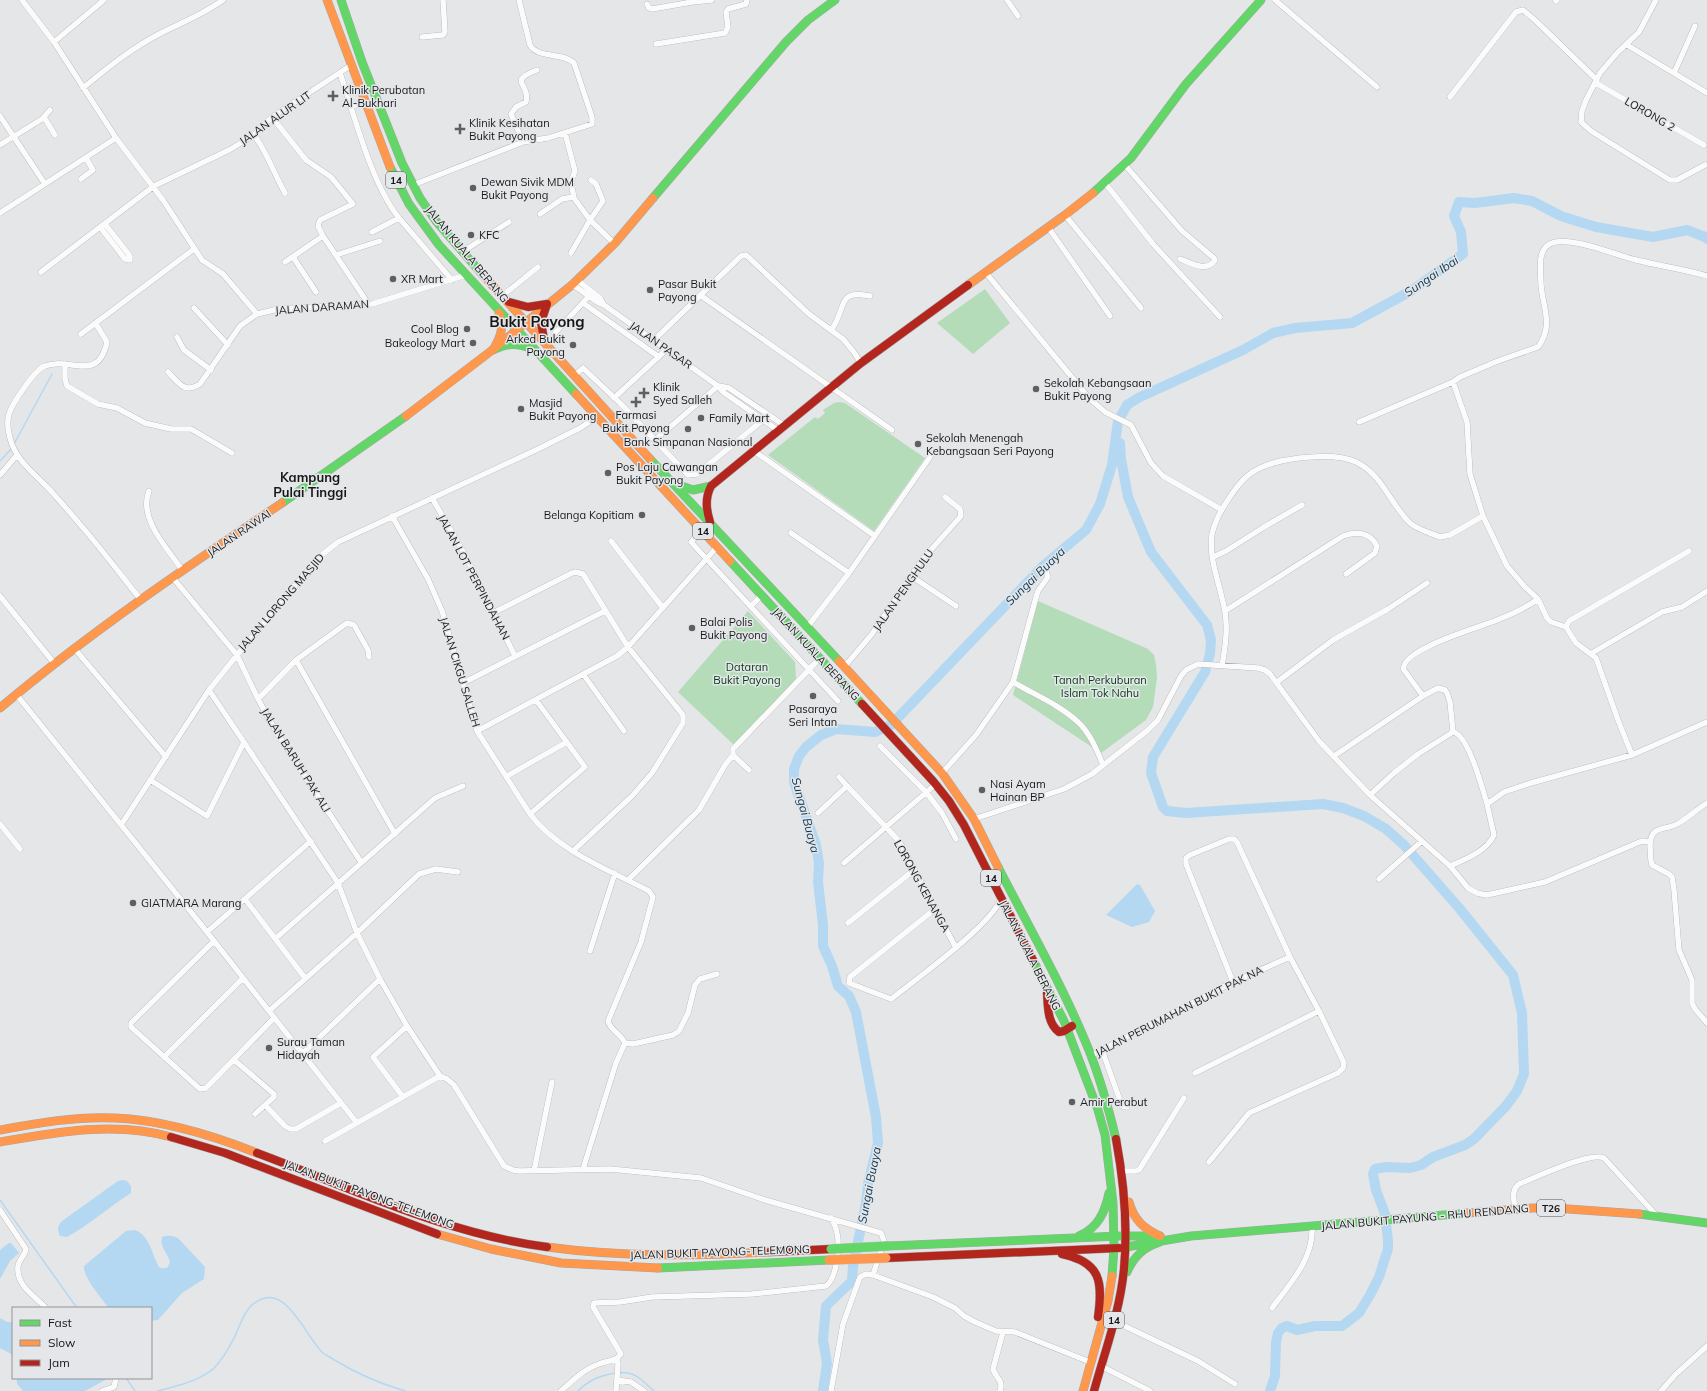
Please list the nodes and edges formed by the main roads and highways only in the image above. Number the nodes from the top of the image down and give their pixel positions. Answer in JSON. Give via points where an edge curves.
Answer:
{"nodes":[{"id":1,"x":327,"y":0,"type":"edge"},
{"id":2,"x":341,"y":0,"type":"edge"},
{"id":3,"x":835,"y":0,"type":"edge"},
{"id":4,"x":1261,"y":0,"type":"edge"},
{"id":5,"x":504,"y":298,"type":"junction"},
{"id":6,"x":547,"y":304,"type":"junction"},
{"id":7,"x":497,"y":309,"type":"junction"},
{"id":8,"x":526,"y":322,"type":"junction"},
{"id":9,"x":517,"y":330,"type":"junction"},
{"id":10,"x":545,"y":342,"type":"junction"},
{"id":11,"x":493,"y":350,"type":"junction"},
{"id":12,"x":536,"y":351,"type":"junction"},
{"id":13,"x":670,"y":482,"type":"junction"},
{"id":14,"x":711,"y":486,"type":"junction"},
{"id":15,"x":712,"y":525,"type":"junction"},
{"id":16,"x":0,"y":708,"type":"edge"},
{"id":17,"x":1047,"y":988,"type":"junction"},
{"id":18,"x":1074,"y":1016,"type":"junction"},
{"id":19,"x":1067,"y":1030,"type":"junction"},
{"id":20,"x":0,"y":1130,"type":"edge"},
{"id":21,"x":0,"y":1142,"type":"edge"},
{"id":22,"x":1122,"y":1171,"type":"junction"},
{"id":23,"x":1110,"y":1172,"type":"junction"},
{"id":24,"x":1707,"y":1223,"type":"edge"},
{"id":25,"x":1114,"y":1236,"type":"junction"},
{"id":26,"x":1126,"y":1236,"type":"junction"},
{"id":27,"x":1072,"y":1238,"type":"junction"},
{"id":28,"x":1160,"y":1239,"type":"junction"},
{"id":29,"x":1126,"y":1247,"type":"junction"},
{"id":30,"x":1114,"y":1248,"type":"junction"},
{"id":31,"x":1007,"y":1252,"type":"junction"},
{"id":32,"x":1121,"y":1291,"type":"junction"},
{"id":33,"x":1094,"y":1349,"type":"junction"},
{"id":34,"x":1082,"y":1391,"type":"edge"},
{"id":35,"x":1094,"y":1391,"type":"edge"}],
"edges":[{"from":1,"to":7,"type":"main road","name":"JALAN KUALA BERANG","number":"14","via":[[390,168],[409,204],[436,240]]},
{"from":2,"to":5,"type":"main road","name":"JALAN KUALA BERANG","number":"14","via":[[365,69],[413,185],[436,221]]},
{"from":3,"to":6,"type":"main road","name":"JALAN RAWAI","via":[[805,22],[788,39],[601,259]]},
{"from":4,"to":14,"type":"main road","via":[[1186,84],[1125,165],[1105,183],[1065,215],[861,363]]},
{"from":5,"to":6,"type":"main road","via":[[526,308]]},
{"from":5,"to":8,"type":"main road","name":"JALAN KUALA BERANG","number":"14"},
{"from":6,"to":8,"type":"main road","name":"JALAN RAWAI"},
{"from":6,"to":10,"type":"main road","via":[[542,314],[541,326]]},
{"from":7,"to":9,"type":"main road","name":"JALAN KUALA BERANG","number":"14"},
{"from":7,"to":11,"type":"main road","via":[[501,316],[502,330]]},
{"from":8,"to":9,"type":"main road","name":"JALAN RAWAI"},
{"from":8,"to":10,"type":"main road","name":"JALAN KUALA BERANG","number":"14"},
{"from":9,"to":11,"type":"main road","name":"JALAN RAWAI"},
{"from":9,"to":12,"type":"main road","name":"JALAN KUALA BERANG","number":"14"},
{"from":10,"to":13,"type":"main road","name":"JALAN KUALA BERANG","number":"14"},
{"from":11,"to":12,"type":"main road","via":[[514,343]]},
{"from":11,"to":16,"type":"main road","name":"JALAN RAWAI","via":[[349,458],[74,648]]},
{"from":12,"to":17,"type":"main road","name":"JALAN KUALA BERANG","number":"14","via":[[949,800]]},
{"from":13,"to":14,"type":"main road","via":[[693,490],[703,490]]},
{"from":13,"to":15,"type":"main road","name":"JALAN KUALA BERANG","number":"14"},
{"from":14,"to":15,"type":"main road","via":[[706,501],[707,514]]},
{"from":15,"to":18,"type":"main road","name":"JALAN KUALA BERANG","number":"14","via":[[904,730],[958,794],[974,819]]},
{"from":17,"to":19,"type":"main road","name":"JALAN KUALA BERANG","number":"14"},
{"from":17,"to":19,"type":"main road","via":[[1051,1026],[1062,1032]]},
{"from":18,"to":19,"type":"main road","via":[[1072,1026]]},
{"from":18,"to":22,"type":"main road","name":"JALAN KUALA BERANG","number":"14","via":[[1096,1072],[1116,1136]]},
{"from":19,"to":23,"type":"main road","name":"JALAN KUALA BERANG","number":"14","via":[[1098,1110],[1105,1135]]},
{"from":20,"to":27,"type":"main road","name":"JALAN BUKIT PAYONG-TELEMONG","bridge":true,"via":[[78,1119],[129,1119],[193,1130],[429,1218],[494,1238],[562,1251],[662,1256]]},
{"from":21,"to":31,"type":"main road","name":"JALAN BUKIT PAYONG-TELEMONG","bridge":true,"via":[[79,1130],[128,1130],[163,1135],[225,1153],[425,1230],[491,1249],[561,1263],[662,1268]]},
{"from":22,"to":26,"type":"main road","name":"JALAN KUALA BERANG","number":"14"},
{"from":22,"to":28,"type":"main road","via":[[1131,1211],[1136,1220],[1142,1228]]},
{"from":23,"to":25,"type":"main road","name":"JALAN KUALA BERANG","number":"14"},
{"from":23,"to":27,"type":"main road","via":[[1107,1204],[1101,1218],[1089,1232]]},
{"from":24,"to":28,"type":"main road","name":"JALAN BUKIT PAYUNG - RHU RENDANG","number":"T26","via":[[1574,1208],[1515,1209]]},
{"from":25,"to":26,"type":"main road","name":"JALAN BUKIT PAYONG-TELEMONG"},
{"from":25,"to":27,"type":"main road","name":"JALAN BUKIT PAYONG-TELEMONG"},
{"from":25,"to":30,"type":"main road","name":"JALAN KUALA BERANG","number":"14"},
{"from":26,"to":28,"type":"main road","name":"JALAN BUKIT PAYONG-TELEMONG"},
{"from":26,"to":29,"type":"main road","name":"JALAN KUALA BERANG","number":"14"},
{"from":28,"to":29,"type":"main road","name":"JALAN BUKIT PAYONG-TELEMONG"},
{"from":28,"to":32,"type":"main road","via":[[1135,1256],[1130,1263]]},
{"from":29,"to":30,"type":"main road","name":"JALAN BUKIT PAYONG-TELEMONG"},
{"from":29,"to":32,"type":"main road","name":"JALAN KUALA BERANG","number":"14"},
{"from":30,"to":31,"type":"main road","name":"JALAN BUKIT PAYONG-TELEMONG"},
{"from":30,"to":33,"type":"main road","name":"JALAN KUALA BERANG","number":"14","via":[[1108,1301]]},
{"from":31,"to":33,"type":"main road","via":[[1072,1255],[1088,1265],[1095,1274],[1101,1290]]},
{"from":32,"to":35,"type":"main road","name":"JALAN KUALA BERANG","number":"14"},
{"from":33,"to":34,"type":"main road","name":"JALAN KUALA BERANG","number":"14"}]}
